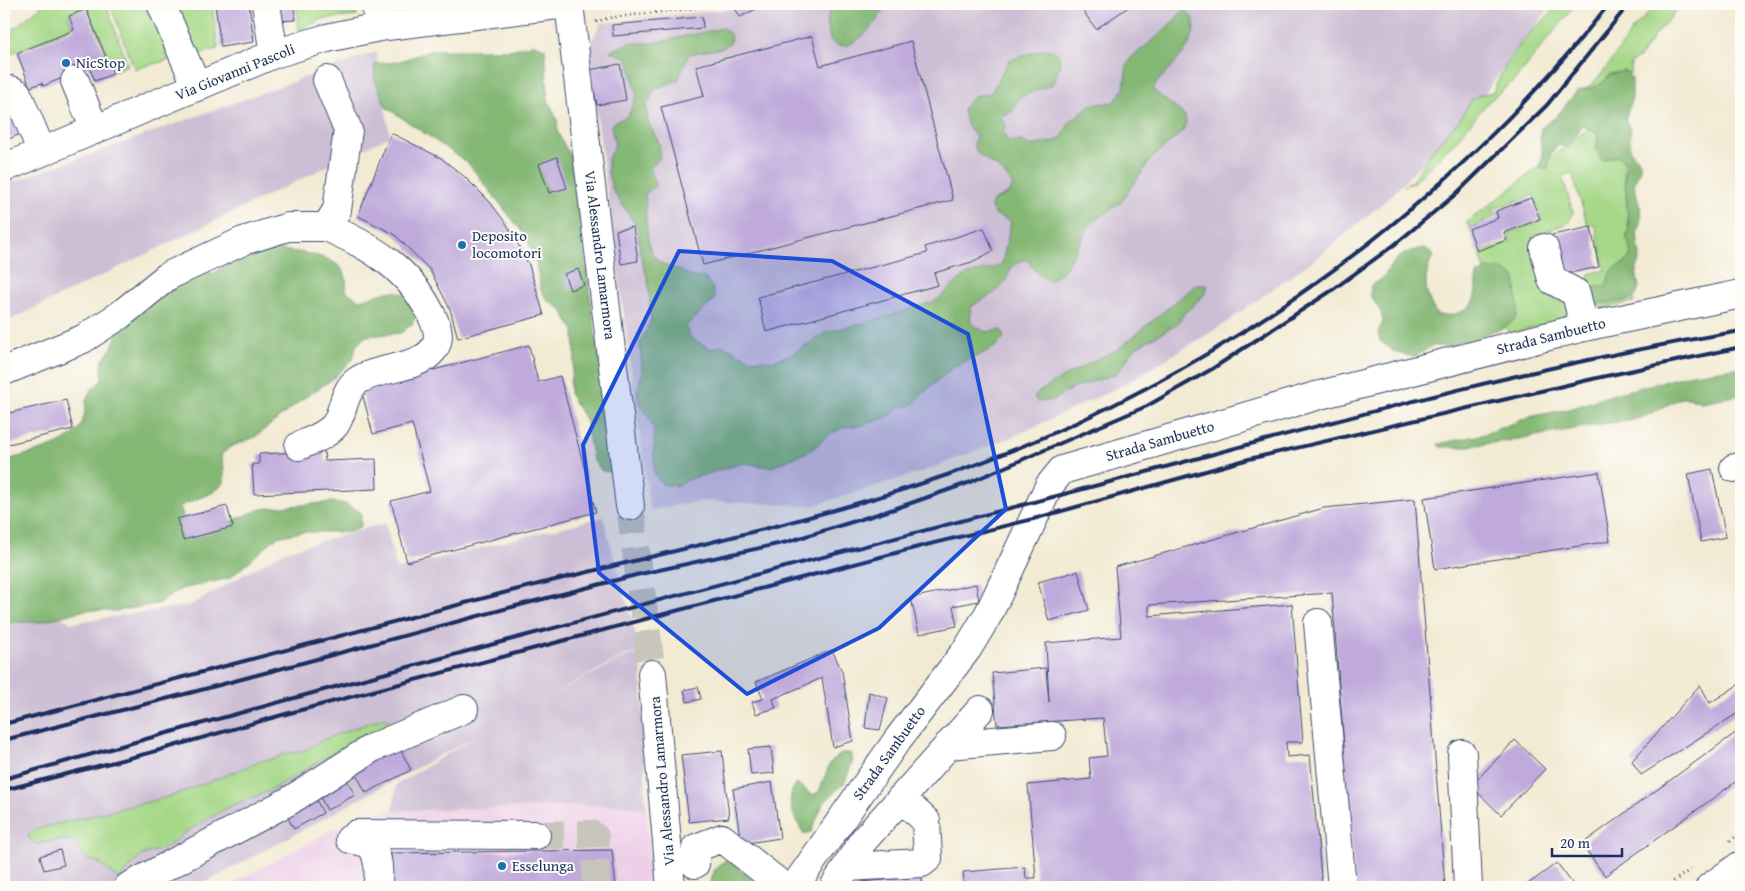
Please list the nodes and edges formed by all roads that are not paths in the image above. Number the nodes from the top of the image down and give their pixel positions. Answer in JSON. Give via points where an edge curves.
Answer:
{"nodes":[{"id":1,"x":161,"y":4,"type":"edge"},
{"id":2,"x":266,"y":4,"type":"edge"},
{"id":3,"x":568,"y":4,"type":"edge"},
{"id":4,"x":489,"y":9,"type":"edge"},
{"id":5,"x":419,"y":13,"type":"edge"},
{"id":6,"x":378,"y":15,"type":"edge"},
{"id":7,"x":274,"y":54,"type":"junction"},
{"id":8,"x":327,"y":80,"type":"dead end"},
{"id":9,"x":74,"y":82,"type":"dead end"},
{"id":10,"x":197,"y":87,"type":"junction"},
{"id":11,"x":11,"y":90,"type":"dead end"},
{"id":12,"x":95,"y":130,"type":"junction"},
{"id":13,"x":42,"y":152,"type":"junction"},
{"id":14,"x":4,"y":168,"type":"edge"},
{"id":15,"x":326,"y":227,"type":"junction"},
{"id":16,"x":1544,"y":248,"type":"dead end"},
{"id":17,"x":1741,"y":294,"type":"edge"},
{"id":18,"x":1584,"y":328,"type":"junction"},
{"id":19,"x":5,"y":362,"type":"edge"},
{"id":20,"x":300,"y":446,"type":"dead end"},
{"id":21,"x":630,"y":506,"type":"tunnel mouth"},
{"id":22,"x":1318,"y":623,"type":"dead end"},
{"id":23,"x":652,"y":674,"type":"tunnel mouth"},
{"id":24,"x":464,"y":709,"type":"dead end"},
{"id":25,"x":980,"y":710,"type":"dead end"},
{"id":26,"x":1052,"y":736,"type":"dead end"},
{"id":27,"x":948,"y":746,"type":"junction"},
{"id":28,"x":1462,"y":754,"type":"dead end"},
{"id":29,"x":901,"y":798,"type":"junction"},
{"id":30,"x":536,"y":835,"type":"tunnel mouth"},
{"id":31,"x":695,"y":864,"type":"dead end"},
{"id":32,"x":1741,"y":865,"type":"edge"},
{"id":33,"x":811,"y":883,"type":"edge"},
{"id":34,"x":1717,"y":885,"type":"edge"},
{"id":35,"x":128,"y":887,"type":"edge"},
{"id":36,"x":377,"y":887,"type":"edge"},
{"id":37,"x":672,"y":887,"type":"edge"},
{"id":38,"x":1342,"y":887,"type":"edge"},
{"id":39,"x":1468,"y":887,"type":"edge"}],
"edges":[{"from":1,"to":10,"type":"street"},
{"from":2,"to":7,"type":"street"},
{"from":3,"to":4,"type":"street","name":"Via Giovanni Pascoli"},
{"from":3,"to":21,"type":"street","name":"Via Alessandro Lamarmora"},
{"from":4,"to":5,"type":"street","name":"Via Giovanni Pascoli"},
{"from":5,"to":6,"type":"street","name":"Via Giovanni Pascoli"},
{"from":6,"to":7,"type":"street","name":"Via Giovanni Pascoli","via":[[327,38]]},
{"from":7,"to":10,"type":"street","name":"Via Giovanni Pascoli"},
{"from":8,"to":15,"type":"street","via":[[348,130],[337,210]]},
{"from":9,"to":12,"type":"street"},
{"from":10,"to":12,"type":"street","name":"Via Giovanni Pascoli"},
{"from":11,"to":13,"type":"street","via":[[17,93]]},
{"from":12,"to":13,"type":"street","name":"Via Giovanni Pascoli"},
{"from":13,"to":14,"type":"street","name":"Via Giovanni Pascoli"},
{"from":15,"to":19,"type":"street","via":[[288,226],[243,240],[168,276],[120,315],[83,339]]},
{"from":15,"to":20,"type":"street","via":[[383,256],[402,272],[422,295],[439,340],[433,351],[421,360],[365,376],[355,382],[349,389],[336,424],[326,434]]},
{"from":16,"to":18,"type":"street","via":[[1552,280],[1576,293]]},
{"from":17,"to":18,"type":"street","name":"Strada Sambuetto"},
{"from":18,"to":33,"type":"street","name":"Strada Sambuetto","via":[[1316,396],[1062,470],[1049,486],[989,613],[968,648],[898,739]]},
{"from":22,"to":38,"type":"street"},
{"from":23,"to":37,"type":"street","name":"Via Alessandro Lamarmora"},
{"from":24,"to":35,"type":"street","via":[[372,748],[289,801]]},
{"from":25,"to":27,"type":"street"},
{"from":26,"to":27,"type":"street"},
{"from":27,"to":29,"type":"street"},
{"from":28,"to":39,"type":"street"},
{"from":29,"to":33,"type":"street","via":[[862,842]]},
{"from":29,"to":33,"type":"street","via":[[926,821],[928,858],[922,863]]},
{"from":30,"to":36,"type":"street","via":[[353,837],[371,844],[376,853],[379,869]]},
{"from":31,"to":33,"type":"street","via":[[696,848],[722,838]]},
{"from":32,"to":34,"type":"street"}]}
